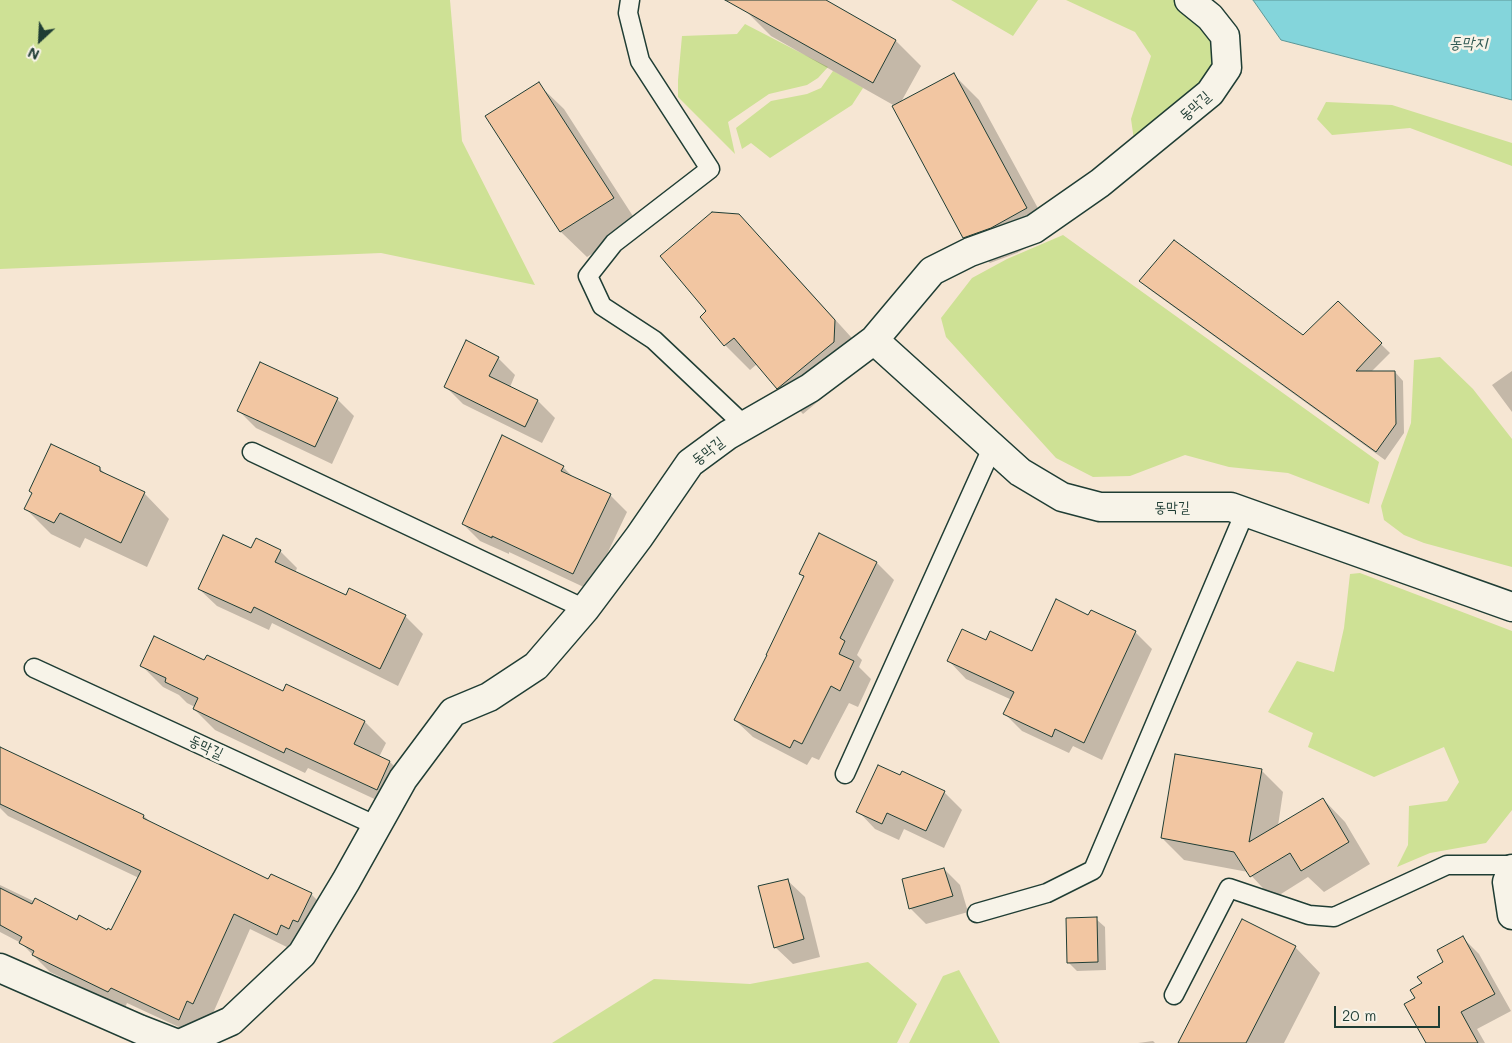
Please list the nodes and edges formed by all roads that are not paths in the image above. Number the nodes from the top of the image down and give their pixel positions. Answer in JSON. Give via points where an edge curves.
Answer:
{"nodes":[{"id":1,"x":630,"y":0,"type":"edge"},
{"id":2,"x":1189,"y":0,"type":"edge"},
{"id":3,"x":874,"y":340,"type":"junction"},
{"id":4,"x":745,"y":426,"type":"junction"},
{"id":5,"x":992,"y":448,"type":"junction"},
{"id":6,"x":252,"y":452,"type":"dead end"},
{"id":7,"x":1245,"y":512,"type":"junction"},
{"id":8,"x":1512,"y":607,"type":"edge"},
{"id":9,"x":585,"y":608,"type":"junction"},
{"id":10,"x":34,"y":668,"type":"dead end"},
{"id":11,"x":845,"y":774,"type":"dead end"},
{"id":12,"x":377,"y":826,"type":"junction"},
{"id":13,"x":1512,"y":865,"type":"edge"},
{"id":14,"x":1512,"y":869,"type":"edge"},
{"id":15,"x":977,"y":913,"type":"dead end"},
{"id":16,"x":1512,"y":915,"type":"edge"},
{"id":17,"x":0,"y":968,"type":"edge"},
{"id":18,"x":1174,"y":995,"type":"dead end"},
{"id":19,"x":175,"y":1043,"type":"edge"},
{"id":20,"x":182,"y":1043,"type":"edge"}],
"edges":[{"from":1,"to":4,"type":"lane","via":[[628,13],[640,61],[710,169],[614,243],[588,276],[602,306],[654,340]]},
{"from":2,"to":3,"type":"street","name":"동막길","via":[[1210,17],[1225,36],[1227,68],[1210,93],[1100,183],[1034,229],[970,252],[932,271]]},
{"from":3,"to":4,"type":"street","name":"동막길","via":[[810,388]]},
{"from":3,"to":5,"type":"street","name":"동막길"},
{"from":4,"to":9,"type":"street","name":"동막길","via":[[690,463]]},
{"from":5,"to":7,"type":"street","name":"동막길","via":[[1020,472],[1062,497],[1100,507],[1231,507]]},
{"from":5,"to":11,"type":"lane"},
{"from":6,"to":9,"type":"lane"},
{"from":7,"to":8,"type":"street","name":"동막길"},
{"from":7,"to":15,"type":"lane","via":[[1093,870],[1047,893]]},
{"from":9,"to":12,"type":"street","name":"동막길","via":[[536,666],[488,697],[453,712],[403,779]]},
{"from":10,"to":12,"type":"lane","name":"동막길"},
{"from":12,"to":20,"type":"street","name":"동막길","via":[[302,954],[232,1021]]},
{"from":13,"to":18,"type":"lane","via":[[1447,865],[1334,917],[1310,915],[1229,888]]},
{"from":14,"to":16,"type":"street","via":[[1507,882]]},
{"from":17,"to":19,"type":"street"}]}
